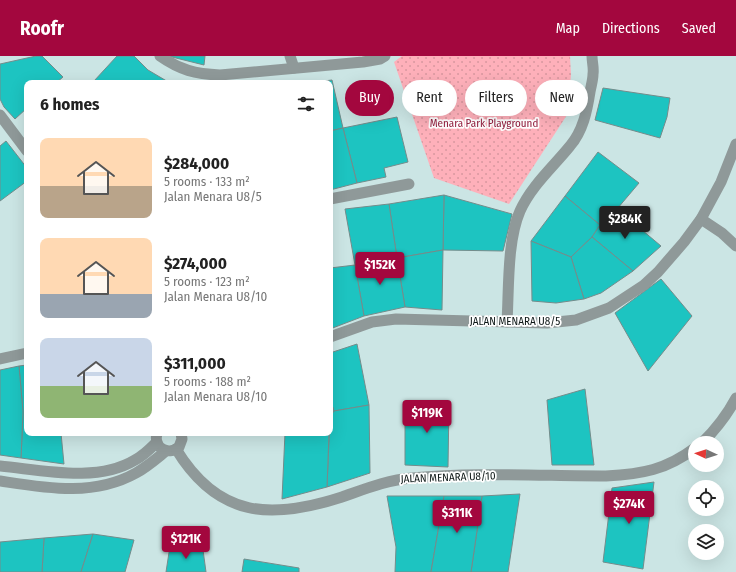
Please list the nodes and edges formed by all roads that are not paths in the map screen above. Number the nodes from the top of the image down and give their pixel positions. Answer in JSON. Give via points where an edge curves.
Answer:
{"nodes":[{"id":1,"x":160,"y":56,"type":"edge"},
{"id":2,"x":290,"y":56,"type":"edge"},
{"id":3,"x":384,"y":56,"type":"edge"},
{"id":4,"x":592,"y":56,"type":"edge"},
{"id":5,"x":294,"y":68,"type":"junction"},
{"id":6,"x":0,"y":115,"type":"edge"},
{"id":7,"x":736,"y":144,"type":"edge"},
{"id":8,"x":24,"y":147,"type":"edge"},
{"id":9,"x":409,"y":184,"type":"dead end"},
{"id":10,"x":333,"y":198,"type":"edge"},
{"id":11,"x":701,"y":219,"type":"junction"},
{"id":12,"x":736,"y":246,"type":"edge"},
{"id":13,"x":507,"y":322,"type":"junction"},
{"id":14,"x":333,"y":336,"type":"edge"},
{"id":15,"x":24,"y":354,"type":"edge"},
{"id":16,"x":0,"y":359,"type":"edge"},
{"id":17,"x":736,"y":398,"type":"edge"},
{"id":18,"x":182,"y":436,"type":"edge"},
{"id":19,"x":709,"y":436,"type":"edge"},
{"id":20,"x":156,"y":438,"type":"edge"},
{"id":21,"x":171,"y":450,"type":"junction"},
{"id":22,"x":688,"y":453,"type":"edge"},
{"id":23,"x":0,"y":466,"type":"edge"},
{"id":24,"x":0,"y":481,"type":"edge"}],
"edges":[{"from":1,"to":5,"type":"street","via":[[173,65],[202,74],[220,75]]},
{"from":2,"to":5,"type":"street"},
{"from":3,"to":5,"type":"street","via":[[363,62]]},
{"from":4,"to":13,"type":"street","via":[[594,75],[580,129],[572,144],[521,208],[516,222],[511,249]]},
{"from":6,"to":8,"type":"street"},
{"from":7,"to":11,"type":"street","name":"JALAN MENARA U8/5","via":[[721,182]]},
{"from":9,"to":10,"type":"street"},
{"from":11,"to":12,"type":"street"},
{"from":11,"to":13,"type":"street","name":"JALAN MENARA U8/5","via":[[658,272],[633,293],[609,308],[587,317],[560,322]]},
{"from":13,"to":14,"type":"street","name":"JALAN MENARA U8/5","via":[[396,319],[372,322]]},
{"from":15,"to":16,"type":"street"},
{"from":17,"to":19,"type":"street","via":[[728,414]]},
{"from":18,"to":21,"type":"street","via":[[181,443]]},
{"from":20,"to":21,"type":"street","name":"JALAN MENARA U8/10","via":[[162,449]]},
{"from":20,"to":23,"type":"street","via":[[144,455],[112,470],[75,473]]},
{"from":21,"to":22,"type":"street","name":"JALAN MENARA U8/10","via":[[210,489],[222,497],[243,506],[265,511],[322,502],[397,479],[448,475],[606,476],[646,472],[668,465]]},
{"from":21,"to":24,"type":"street","via":[[136,473],[116,482],[92,488],[43,488]]}]}
